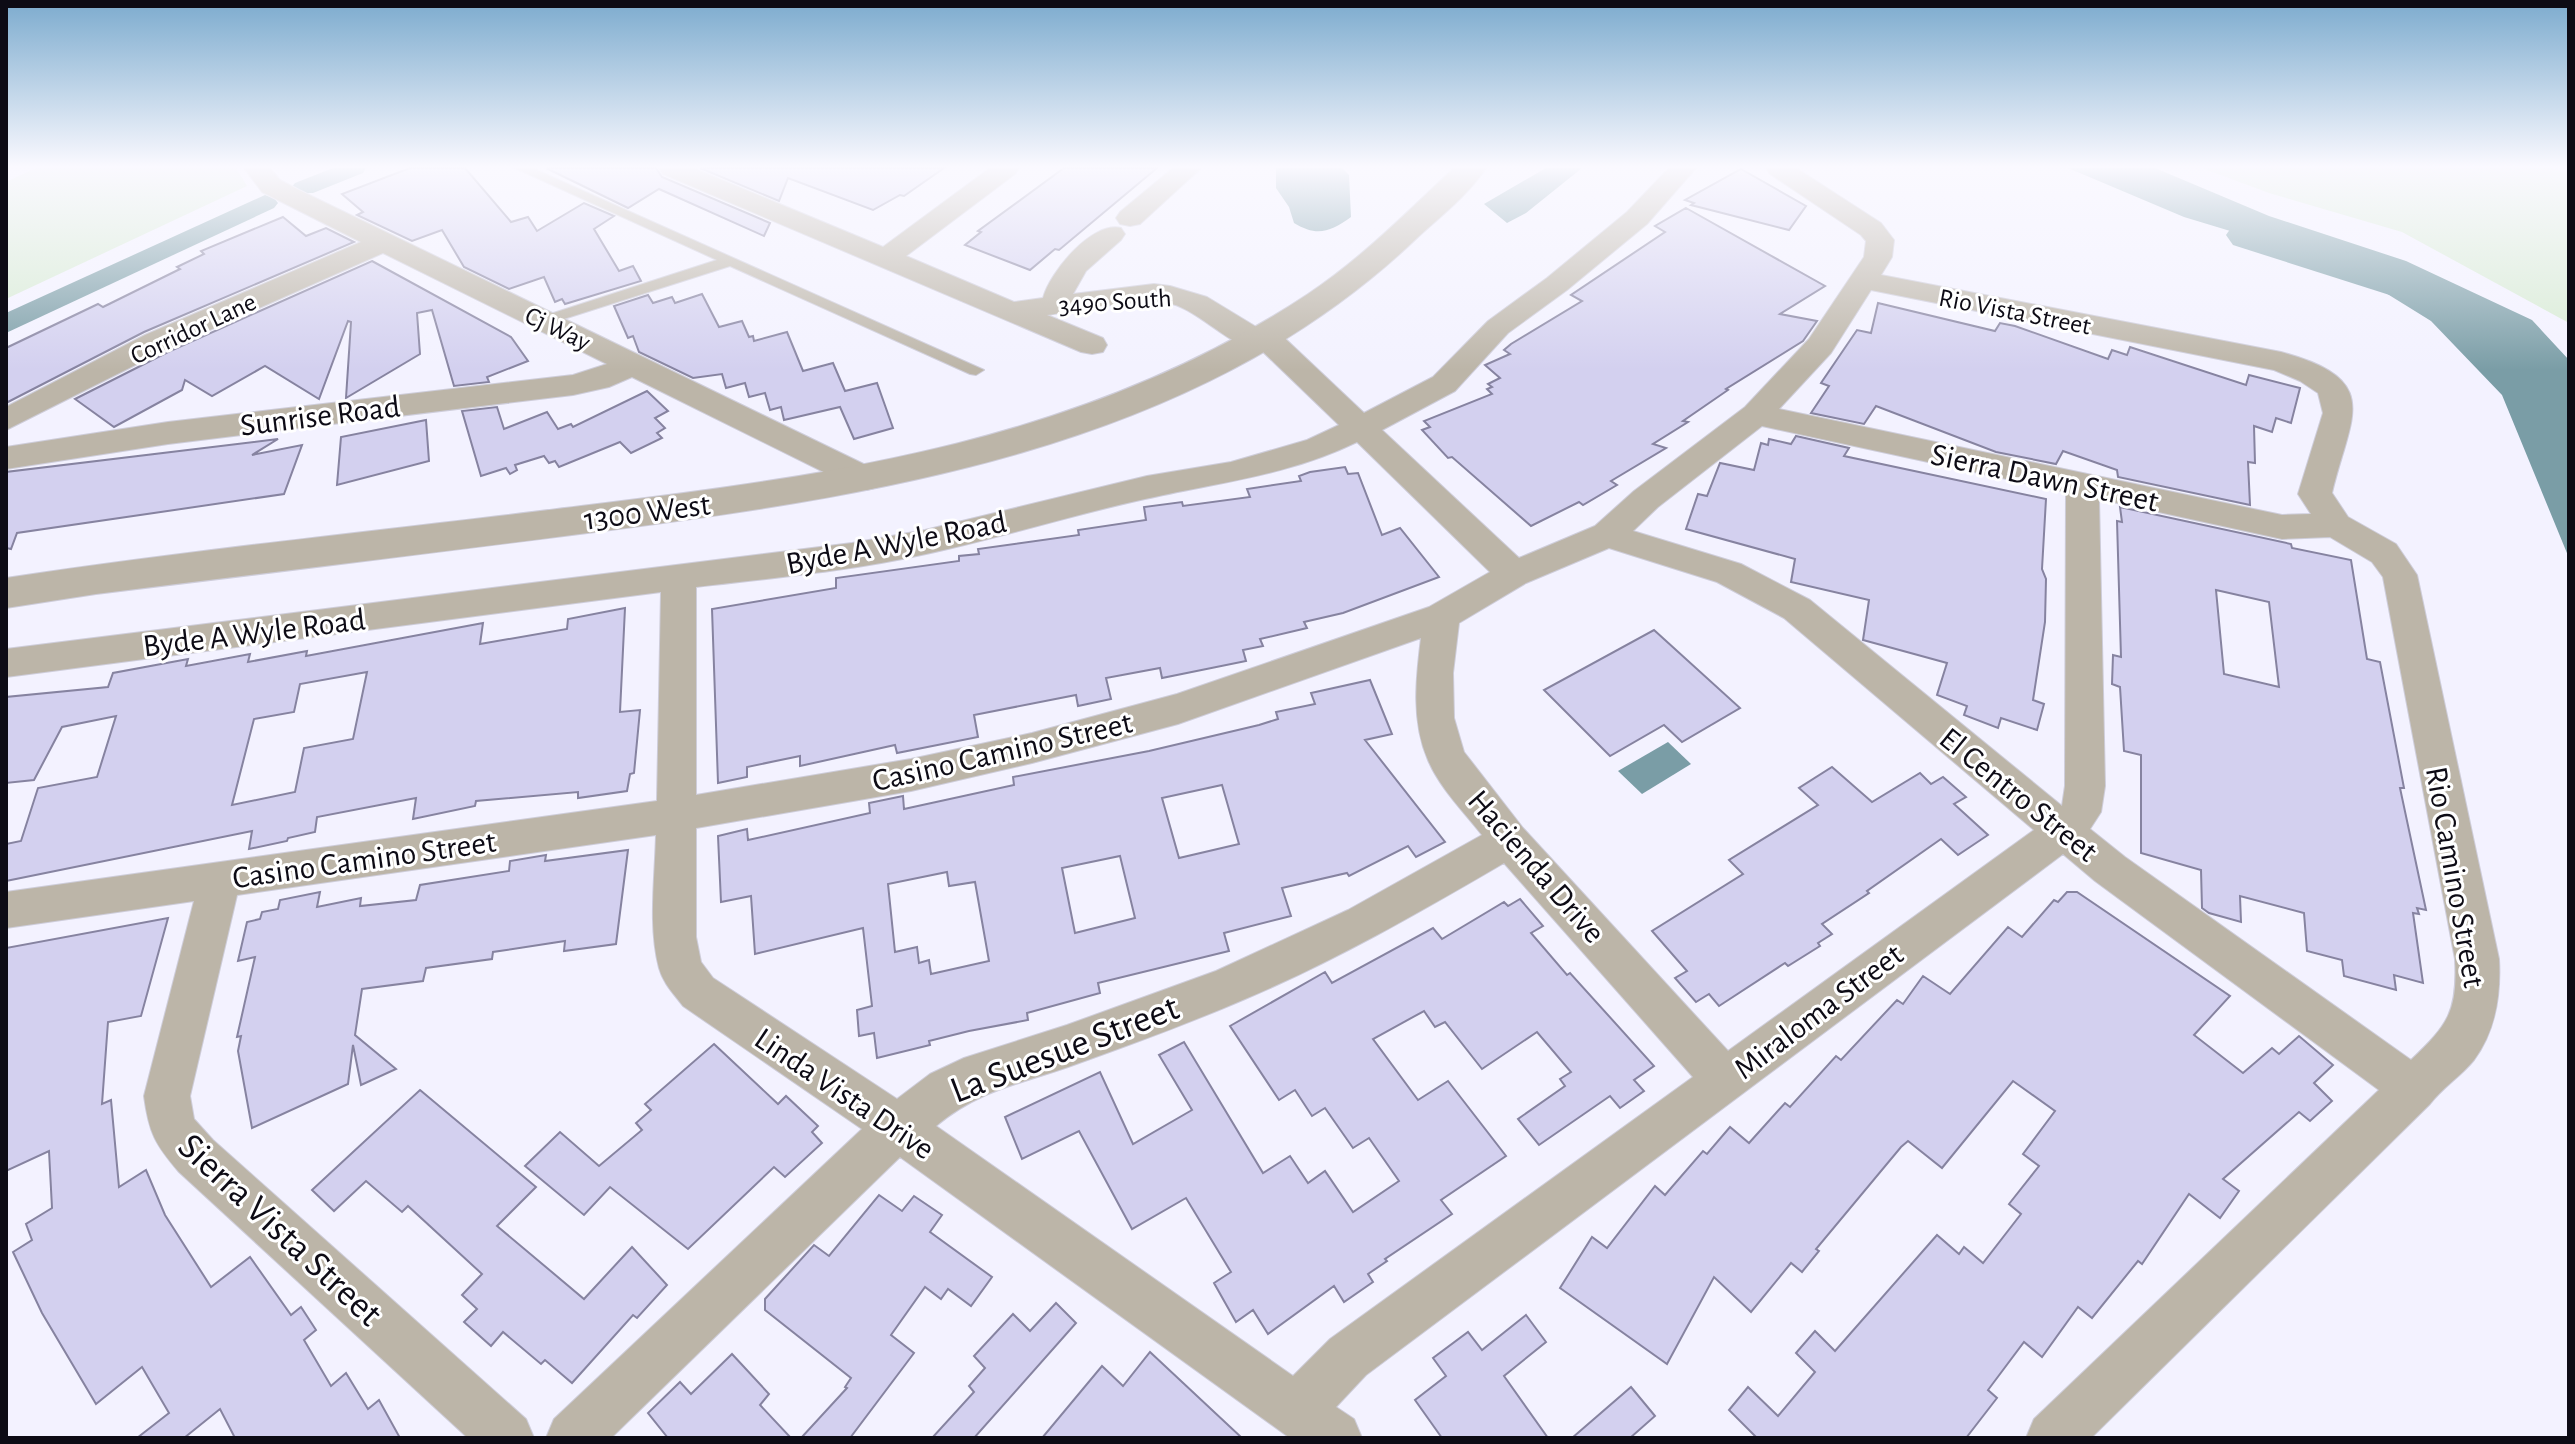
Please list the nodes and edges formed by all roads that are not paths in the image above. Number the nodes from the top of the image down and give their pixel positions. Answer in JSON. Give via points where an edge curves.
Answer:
{"nodes":[{"id":1,"x":370,"y":235,"type":"edge"},
{"id":2,"x":673,"y":235,"type":"edge"},
{"id":3,"x":832,"y":235,"type":"edge"},
{"id":4,"x":916,"y":235,"type":"edge"},
{"id":5,"x":1110,"y":235,"type":"edge"},
{"id":6,"x":1399,"y":235,"type":"edge"},
{"id":7,"x":1617,"y":235,"type":"edge"},
{"id":8,"x":1876,"y":235,"type":"edge"},
{"id":9,"x":384,"y":242,"type":"junction"},
{"id":10,"x":886,"y":258,"type":"junction"},
{"id":11,"x":731,"y":261,"type":"junction"},
{"id":12,"x":1864,"y":280,"type":"junction"},
{"id":13,"x":1056,"y":304,"type":"junction"},
{"id":14,"x":1010,"y":311,"type":"junction"},
{"id":15,"x":543,"y":321,"type":"junction"},
{"id":16,"x":1260,"y":339,"type":"junction"},
{"id":17,"x":1092,"y":345,"type":"dead end"},
{"id":18,"x":633,"y":365,"type":"junction"},
{"id":19,"x":976,"y":370,"type":"dead end"},
{"id":20,"x":2328,"y":383,"type":"joint"},
{"id":21,"x":1756,"y":414,"type":"junction"},
{"id":22,"x":6,"y":420,"type":"edge"},
{"id":23,"x":1360,"y":427,"type":"junction"},
{"id":24,"x":6,"y":458,"type":"edge"},
{"id":25,"x":866,"y":479,"type":"junction"},
{"id":26,"x":2082,"y":484,"type":"junction"},
{"id":27,"x":2336,"y":525,"type":"junction"},
{"id":28,"x":1607,"y":535,"type":"junction"},
{"id":29,"x":1514,"y":574,"type":"junction"},
{"id":30,"x":679,"y":578,"type":"junction"},
{"id":31,"x":6,"y":593,"type":"edge"},
{"id":32,"x":1442,"y":616,"type":"junction"},
{"id":33,"x":6,"y":663,"type":"edge"},
{"id":34,"x":678,"y":815,"type":"junction"},
{"id":35,"x":2063,"y":831,"type":"junction"},
{"id":36,"x":1509,"y":840,"type":"junction"},
{"id":37,"x":220,"y":880,"type":"junction"},
{"id":38,"x":6,"y":910,"type":"edge"},
{"id":39,"x":1725,"y":1080,"type":"junction"},
{"id":40,"x":2414,"y":1089,"type":"junction"},
{"id":41,"x":898,"y":1127,"type":"junction"},
{"id":42,"x":1296,"y":1410,"type":"junction"},
{"id":43,"x":507,"y":1438,"type":"edge"},
{"id":44,"x":573,"y":1438,"type":"edge"},
{"id":45,"x":1335,"y":1438,"type":"edge"},
{"id":46,"x":2053,"y":1438,"type":"edge"}],
"edges":[{"from":1,"to":9,"type":"street","name":"Cj Way"},
{"from":2,"to":11,"type":"lane"},
{"from":3,"to":10,"type":"street"},
{"from":4,"to":10,"type":"street"},
{"from":5,"to":13,"type":"street","via":[[1070,270]]},
{"from":6,"to":16,"type":"street","name":"1300 West","via":[[1320,302]]},
{"from":7,"to":23,"type":"street","name":"Byde A Wyle Road","via":[[1498,327],[1444,384]]},
{"from":8,"to":12,"type":"street","via":[[1880,249]]},
{"from":9,"to":15,"type":"street","name":"Cj Way"},
{"from":9,"to":22,"type":"street","name":"Corridor Lane","via":[[156,342]]},
{"from":10,"to":14,"type":"street"},
{"from":11,"to":15,"type":"lane"},
{"from":11,"to":19,"type":"lane"},
{"from":12,"to":20,"type":"street","name":"Rio Vista Street","via":[[2281,362]]},
{"from":12,"to":21,"type":"street","name":"Casino Camino Street","via":[[1820,346]]},
{"from":13,"to":14,"type":"street","name":"3490 South"},
{"from":13,"to":16,"type":"street","name":"3490 South","via":[[1176,294]]},
{"from":14,"to":17,"type":"street"},
{"from":15,"to":18,"type":"street","name":"Cj Way"},
{"from":16,"to":23,"type":"street"},
{"from":16,"to":25,"type":"street","name":"1300 West","via":[[1073,422]]},
{"from":18,"to":24,"type":"street","name":"Sunrise Road","via":[[598,380],[559,387],[168,433]]},
{"from":18,"to":25,"type":"street","name":"Cj Way"},
{"from":20,"to":27,"type":"street","name":"Rio Camino Street","via":[[2341,409],[2315,494]]},
{"from":21,"to":26,"type":"street","name":"Sierra Dawn Street"},
{"from":21,"to":28,"type":"street","name":"Casino Camino Street"},
{"from":23,"to":29,"type":"street"},
{"from":23,"to":30,"type":"street","name":"Byde A Wyle Road","via":[[1280,461],[1147,487],[925,542]]},
{"from":25,"to":31,"type":"street","name":"1300 West","via":[[702,505]]},
{"from":26,"to":27,"type":"street","name":"Sierra Dawn Street","via":[[2282,527]]},
{"from":26,"to":35,"type":"street","name":"Miraloma Street","via":[[2085,786],[2081,812]]},
{"from":27,"to":40,"type":"street","name":"Rio Camino Street","via":[[2384,553],[2400,575],[2477,959],[2480,992],[2473,1021],[2457,1046]]},
{"from":28,"to":29,"type":"street","name":"Casino Camino Street"},
{"from":28,"to":35,"type":"street","name":"El Centro Street","via":[[1729,573],[1797,609]]},
{"from":29,"to":32,"type":"street","name":"Casino Camino Street"},
{"from":30,"to":33,"type":"street","name":"Byde A Wyle Road"},
{"from":30,"to":34,"type":"street","name":"Linda Vista Drive"},
{"from":32,"to":34,"type":"street","name":"Casino Camino Street","via":[[1178,709],[1032,748],[911,775]]},
{"from":32,"to":36,"type":"street","name":"Hacienda Drive","via":[[1435,718],[1446,758]]},
{"from":34,"to":37,"type":"street","name":"Casino Camino Street"},
{"from":34,"to":41,"type":"street","name":"Linda Vista Drive","via":[[675,937],[681,970],[698,992]]},
{"from":35,"to":39,"type":"street","name":"Miraloma Street"},
{"from":35,"to":40,"type":"street","name":"El Centro Street"},
{"from":36,"to":39,"type":"street","name":"Hacienda Drive"},
{"from":36,"to":41,"type":"street","name":"La Suesue Street","via":[[1363,923],[1230,985],[980,1073],[946,1089]]},
{"from":37,"to":38,"type":"street","name":"Casino Camino Street"},
{"from":37,"to":43,"type":"street","name":"Sierra Vista Street","via":[[167,1096],[172,1129]]},
{"from":39,"to":42,"type":"street","name":"Miraloma Street","via":[[1348,1357]]},
{"from":40,"to":46,"type":"street","name":"Rio Camino Street"},
{"from":41,"to":42,"type":"street","name":"Linda Vista Drive"},
{"from":41,"to":44,"type":"street","name":"La Suesue Street"},
{"from":42,"to":45,"type":"street","name":"Linda Vista Drive"}]}
